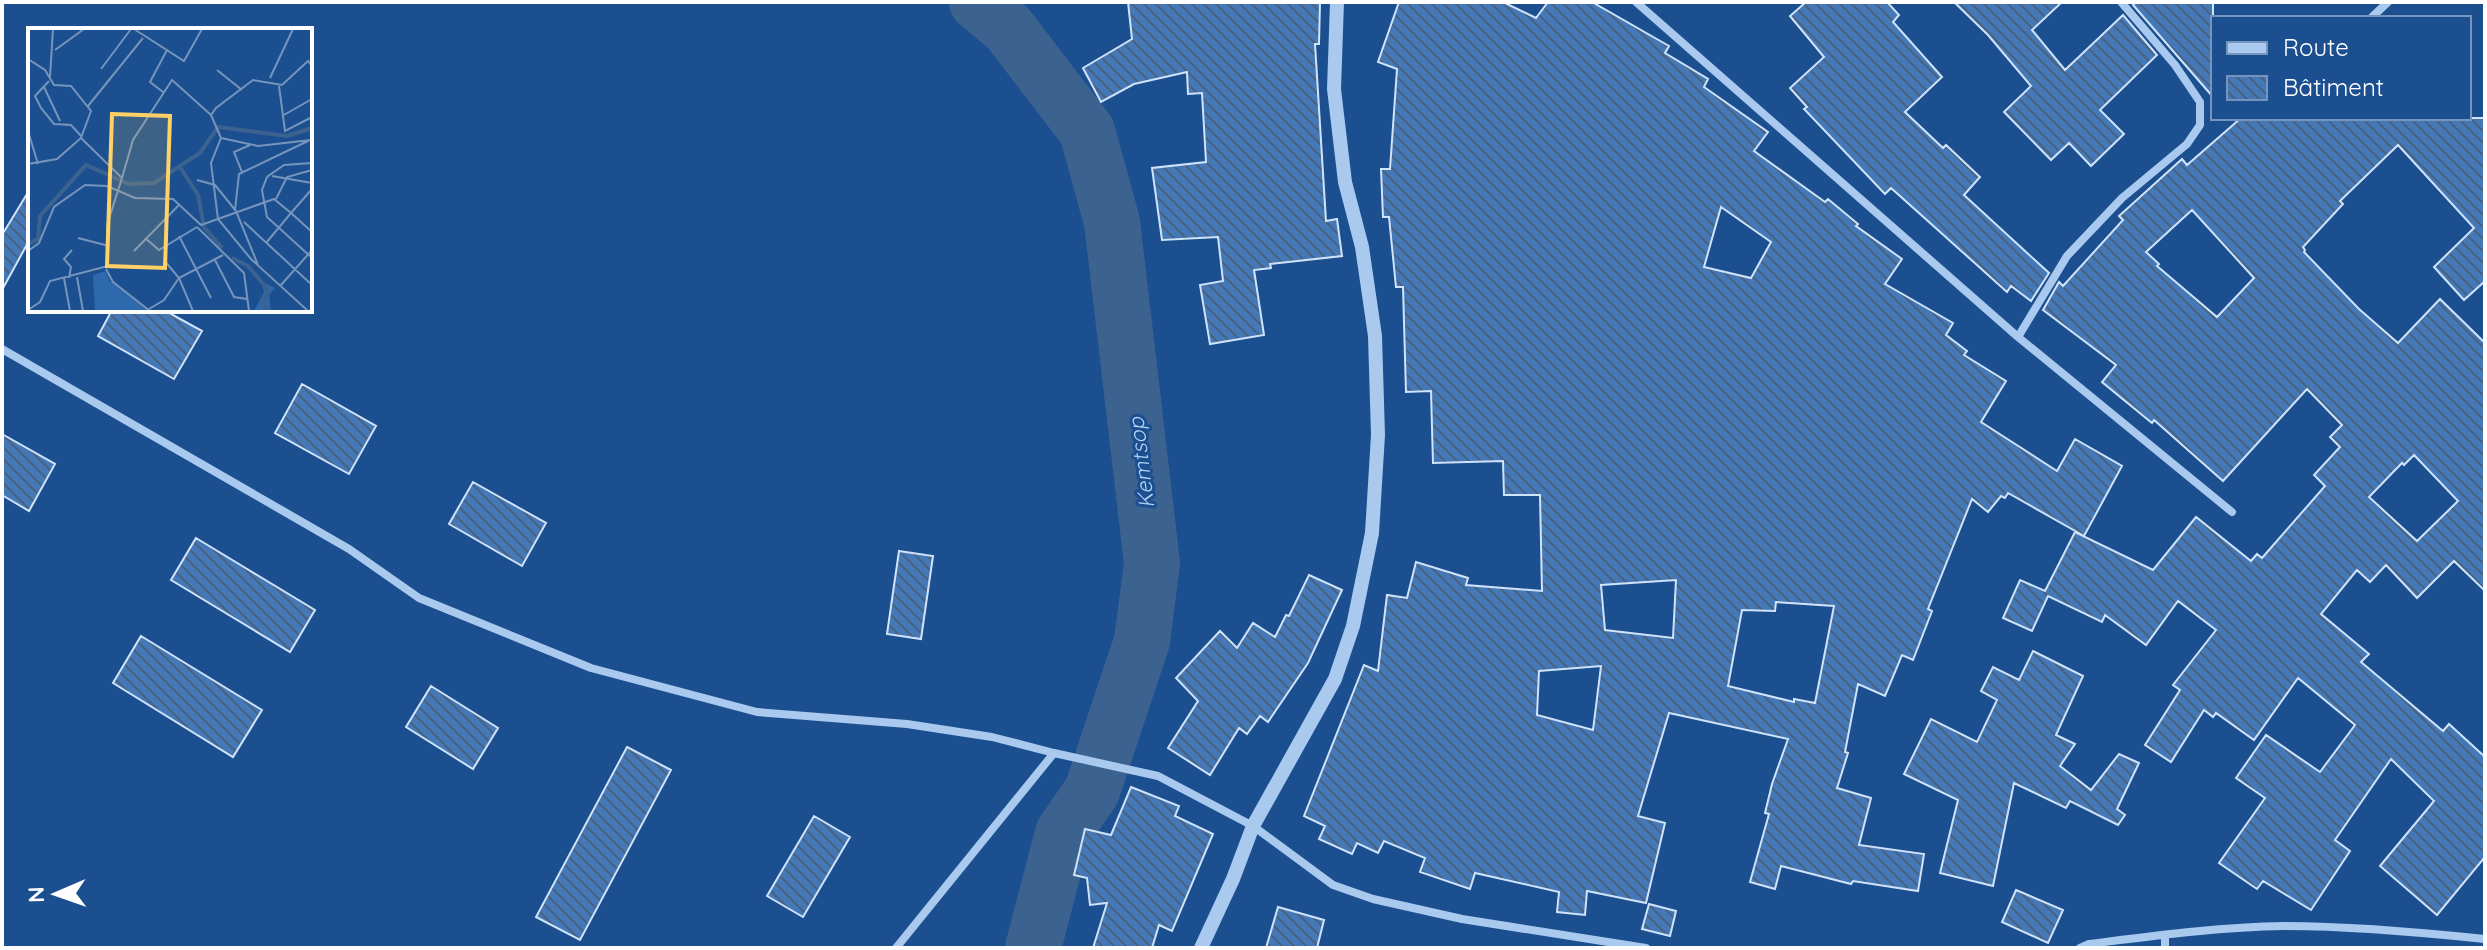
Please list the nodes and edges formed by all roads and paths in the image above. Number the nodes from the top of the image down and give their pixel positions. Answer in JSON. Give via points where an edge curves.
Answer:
{"nodes":[{"id":1,"x":1337,"y":2,"type":"edge"},
{"id":2,"x":1636,"y":2,"type":"edge"},
{"id":3,"x":2121,"y":2,"type":"edge"},
{"id":4,"x":2388,"y":2,"type":"edge"},
{"id":5,"x":2373,"y":16,"type":"edge"},
{"id":6,"x":2018,"y":337,"type":"junction"},
{"id":7,"x":2,"y":349,"type":"edge"},
{"id":8,"x":2232,"y":512,"type":"dead end"},
{"id":9,"x":1054,"y":753,"type":"junction"},
{"id":10,"x":1253,"y":826,"type":"junction"},
{"id":11,"x":2165,"y":935,"type":"junction"},
{"id":12,"x":2485,"y":939,"type":"edge"},
{"id":13,"x":896,"y":948,"type":"edge"},
{"id":14,"x":1201,"y":948,"type":"edge"},
{"id":15,"x":1646,"y":948,"type":"edge"},
{"id":16,"x":2080,"y":948,"type":"edge"},
{"id":17,"x":2165,"y":948,"type":"edge"}],
"edges":[{"from":1,"to":10,"type":"street","via":[[1334,89],[1345,182],[1362,247],[1375,336],[1378,435],[1372,533],[1353,626],[1335,679]]},
{"from":2,"to":6,"type":"street"},
{"from":3,"to":6,"type":"street","via":[[2200,102],[2200,125],[2187,144],[2122,198],[2067,256]]},
{"from":4,"to":5,"type":"street"},
{"from":6,"to":8,"type":"street"},
{"from":7,"to":9,"type":"street","via":[[349,549],[419,598],[591,668],[757,712],[907,724]]},
{"from":9,"to":10,"type":"street","via":[[1158,776]]},
{"from":9,"to":13,"type":"street"},
{"from":10,"to":14,"type":"street"},
{"from":10,"to":15,"type":"street","via":[[1333,885],[1373,899]]},
{"from":11,"to":12,"type":"street","via":[[2282,926]]},
{"from":11,"to":16,"type":"street"},
{"from":11,"to":17,"type":"street"}]}
